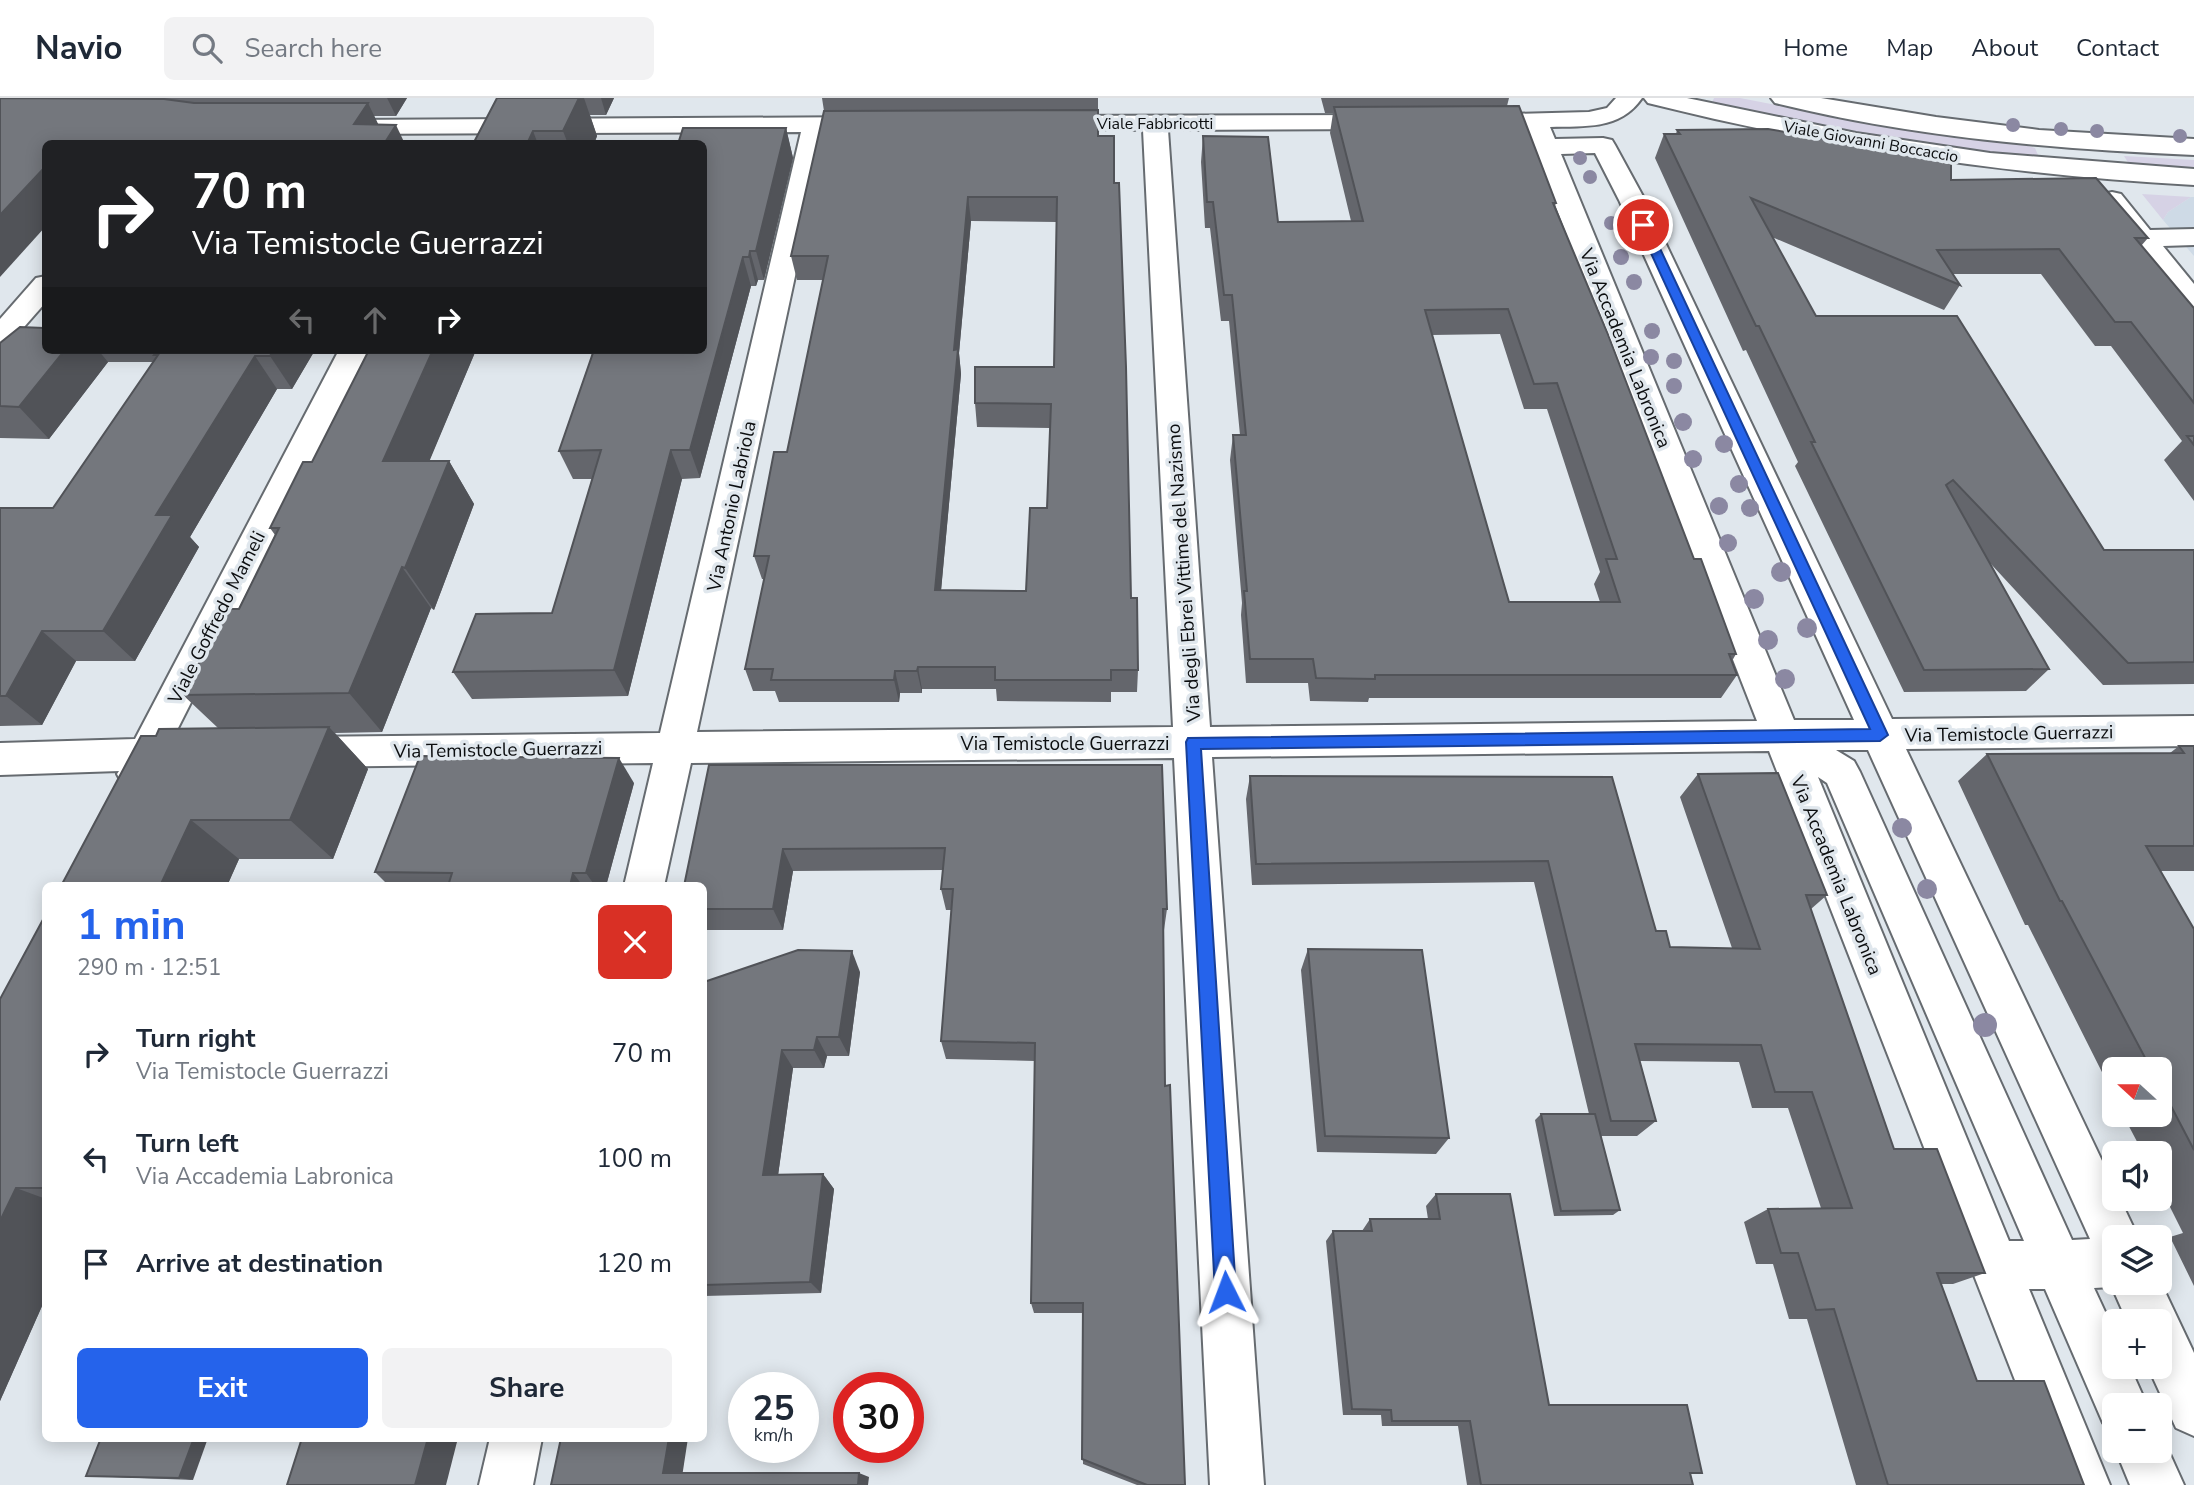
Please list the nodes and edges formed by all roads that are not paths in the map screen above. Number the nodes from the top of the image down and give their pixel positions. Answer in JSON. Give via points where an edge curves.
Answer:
{"nodes":[{"id":1,"x":1630,"y":98,"type":"edge"},
{"id":2,"x":1656,"y":98,"type":"edge"},
{"id":3,"x":1783,"y":98,"type":"edge"},
{"id":4,"x":1535,"y":121,"type":"junction"},
{"id":5,"x":1404,"y":122,"type":"edge"},
{"id":6,"x":1445,"y":122,"type":"edge"},
{"id":7,"x":1019,"y":123,"type":"edge"},
{"id":8,"x":1155,"y":123,"type":"junction"},
{"id":9,"x":896,"y":124,"type":"edge"},
{"id":10,"x":469,"y":125,"type":"edge"},
{"id":11,"x":815,"y":125,"type":"junction"},
{"id":12,"x":324,"y":126,"type":"edge"},
{"id":13,"x":1596,"y":132,"type":"junction"},
{"id":14,"x":2069,"y":140,"type":"junction"},
{"id":15,"x":1546,"y":147,"type":"junction"},
{"id":16,"x":2194,"y":147,"type":"edge"},
{"id":17,"x":2088,"y":172,"type":"junction"},
{"id":18,"x":2194,"y":177,"type":"edge"},
{"id":19,"x":2194,"y":236,"type":"edge"},
{"id":20,"x":2143,"y":238,"type":"junction"},
{"id":21,"x":42,"y":289,"type":"edge"},
{"id":22,"x":2194,"y":303,"type":"edge"},
{"id":23,"x":0,"y":337,"type":"edge"},
{"id":24,"x":352,"y":354,"type":"edge"},
{"id":25,"x":2194,"y":731,"type":"edge"},
{"id":26,"x":1880,"y":735,"type":"junction"},
{"id":27,"x":1780,"y":736,"type":"junction"},
{"id":28,"x":1193,"y":742,"type":"junction"},
{"id":29,"x":676,"y":747,"type":"junction"},
{"id":30,"x":262,"y":752,"type":"edge"},
{"id":31,"x":220,"y":753,"type":"edge"},
{"id":32,"x":145,"y":754,"type":"junction"},
{"id":33,"x":0,"y":760,"type":"edge"},
{"id":34,"x":124,"y":800,"type":"edge"},
{"id":35,"x":645,"y":882,"type":"edge"},
{"id":36,"x":2108,"y":1225,"type":"edge"},
{"id":37,"x":2102,"y":1263,"type":"edge"},
{"id":38,"x":2059,"y":1264,"type":"junction"},
{"id":39,"x":1996,"y":1266,"type":"junction"},
{"id":40,"x":2172,"y":1362,"type":"edge"},
{"id":41,"x":2117,"y":1393,"type":"edge"},
{"id":42,"x":2194,"y":1410,"type":"edge"},
{"id":43,"x":515,"y":1442,"type":"edge"},
{"id":44,"x":2147,"y":1463,"type":"edge"},
{"id":45,"x":506,"y":1485,"type":"edge"},
{"id":46,"x":1237,"y":1485,"type":"edge"},
{"id":47,"x":2083,"y":1485,"type":"edge"},
{"id":48,"x":2157,"y":1485,"type":"edge"}],
"edges":[{"from":1,"to":13,"type":"street"},
{"from":2,"to":17,"type":"street","name":"Viale Giovanni Boccaccio","via":[[1863,142]]},
{"from":3,"to":14,"type":"street","name":"Viale Giovanni Boccaccio","via":[[1921,123]]},
{"from":4,"to":6,"type":"street"},
{"from":4,"to":13,"type":"street"},
{"from":4,"to":15,"type":"street","name":"Via Accademia Labronica"},
{"from":5,"to":8,"type":"street","name":"Viale Fabbricotti"},
{"from":7,"to":8,"type":"street","name":"Viale Fabbricotti"},
{"from":8,"to":28,"type":"street","name":"Via degli Ebrei Vittime del Nazismo"},
{"from":9,"to":11,"type":"street"},
{"from":10,"to":11,"type":"street"},
{"from":10,"to":12,"type":"street"},
{"from":11,"to":29,"type":"street","name":"Via Antonio Labriola"},
{"from":13,"to":15,"type":"street"},
{"from":13,"to":26,"type":"street","via":[[1632,200]]},
{"from":14,"to":16,"type":"street","name":"Viale Giovanni Boccaccio"},
{"from":14,"to":17,"type":"street"},
{"from":15,"to":27,"type":"street","name":"Via Accademia Labronica"},
{"from":17,"to":18,"type":"street","name":"Viale Giovanni Boccaccio"},
{"from":17,"to":20,"type":"street"},
{"from":19,"to":20,"type":"street"},
{"from":20,"to":22,"type":"street"},
{"from":21,"to":23,"type":"street"},
{"from":24,"to":32,"type":"street","name":"Viale Goffredo Mameli"},
{"from":25,"to":26,"type":"street","name":"Via Temistocle Guerrazzi"},
{"from":26,"to":27,"type":"street","name":"Via Temistocle Guerrazzi"},
{"from":26,"to":36,"type":"street"},
{"from":27,"to":28,"type":"street","name":"Via Temistocle Guerrazzi"},
{"from":27,"to":38,"type":"street","via":[[1841,772]]},
{"from":27,"to":39,"type":"street","name":"Via Accademia Labronica"},
{"from":28,"to":29,"type":"street","name":"Via Temistocle Guerrazzi"},
{"from":28,"to":46,"type":"street","name":"Via degli Ebrei Vittime del Nazismo"},
{"from":29,"to":30,"type":"street","name":"Via Temistocle Guerrazzi"},
{"from":29,"to":35,"type":"street","name":"Via Antonio Labriola"},
{"from":31,"to":32,"type":"street"},
{"from":32,"to":33,"type":"street"},
{"from":32,"to":34,"type":"street","name":"Viale Goffredo Mameli"},
{"from":37,"to":38,"type":"street"},
{"from":38,"to":39,"type":"street"},
{"from":38,"to":41,"type":"street"},
{"from":39,"to":47,"type":"street","name":"Via Accademia Labronica"},
{"from":40,"to":42,"type":"street"},
{"from":43,"to":45,"type":"street"},
{"from":44,"to":48,"type":"street"}]}
